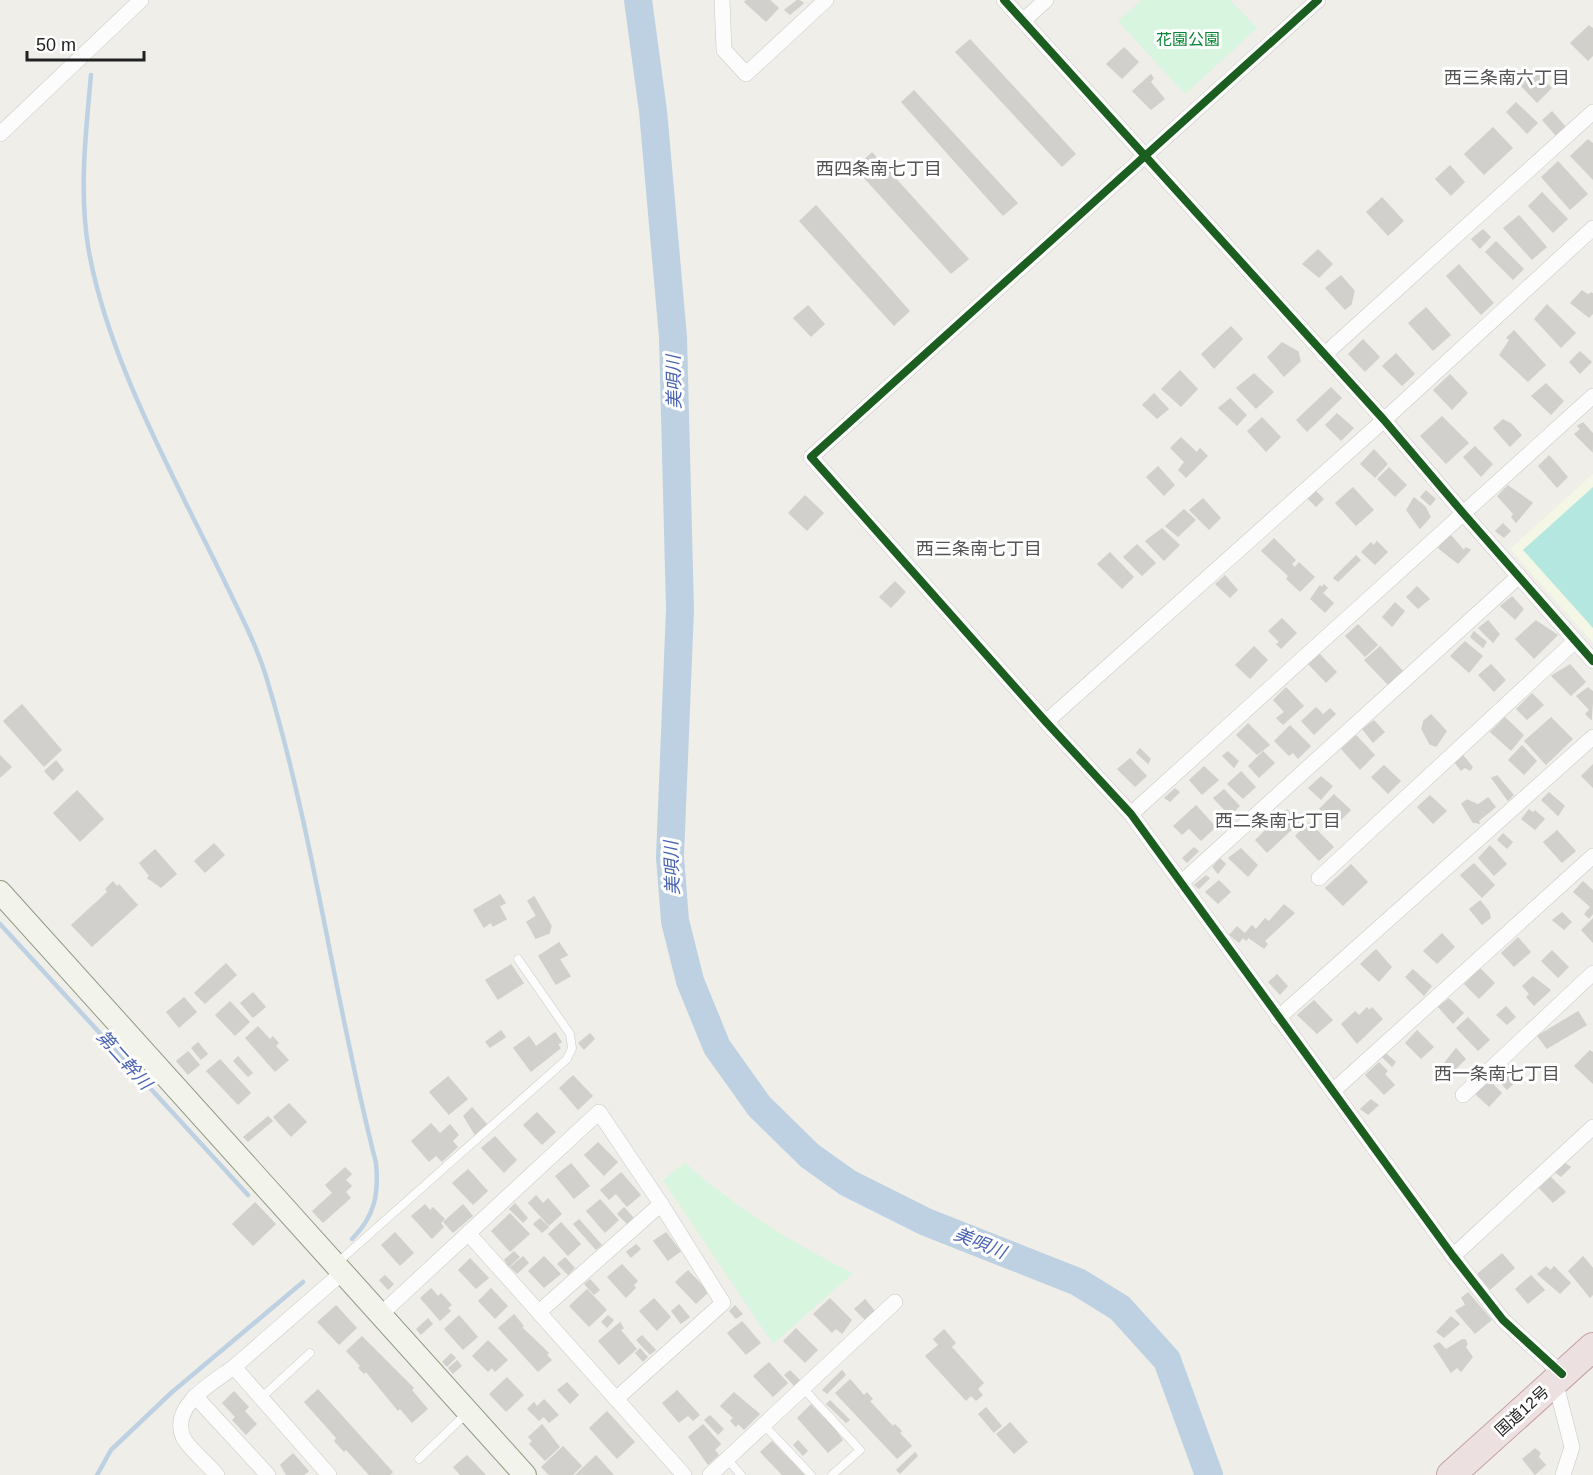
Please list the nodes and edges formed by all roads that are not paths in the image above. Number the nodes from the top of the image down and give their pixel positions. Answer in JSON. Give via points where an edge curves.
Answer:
{"nodes":[{"id":1,"x":141,"y":0,"type":"edge"},
{"id":2,"x":722,"y":0,"type":"edge"},
{"id":3,"x":826,"y":0,"type":"edge"},
{"id":4,"x":1004,"y":0,"type":"edge"},
{"id":5,"x":1046,"y":0,"type":"edge"},
{"id":6,"x":1318,"y":0,"type":"edge"},
{"id":7,"x":1023,"y":21,"type":"junction"},
{"id":8,"x":1593,"y":112,"type":"edge"},
{"id":9,"x":0,"y":134,"type":"edge"},
{"id":10,"x":1144,"y":155,"type":"junction"},
{"id":11,"x":1593,"y":228,"type":"edge"},
{"id":12,"x":1324,"y":355,"type":"junction"},
{"id":13,"x":1593,"y":396,"type":"edge"},
{"id":14,"x":1384,"y":420,"type":"junction"},
{"id":15,"x":1462,"y":513,"type":"junction"},
{"id":16,"x":1519,"y":576,"type":"junction"},
{"id":17,"x":1575,"y":641,"type":"junction"},
{"id":18,"x":1593,"y":661,"type":"edge"},
{"id":19,"x":1046,"y":722,"type":"junction"},
{"id":20,"x":1593,"y":737,"type":"edge"},
{"id":21,"x":1131,"y":814,"type":"junction"},
{"id":22,"x":1593,"y":856,"type":"edge"},
{"id":23,"x":1319,"y":878,"type":"dead end"},
{"id":24,"x":1182,"y":882,"type":"junction"},
{"id":25,"x":0,"y":892,"type":"edge"},
{"id":26,"x":518,"y":959,"type":"dead end"},
{"id":27,"x":1593,"y":973,"type":"edge"},
{"id":28,"x":1278,"y":1018,"type":"junction"},
{"id":29,"x":1333,"y":1091,"type":"junction"},
{"id":30,"x":1463,"y":1095,"type":"dead end"},
{"id":31,"x":1593,"y":1127,"type":"edge"},
{"id":32,"x":661,"y":1204,"type":"junction"},
{"id":33,"x":468,"y":1233,"type":"junction"},
{"id":34,"x":1453,"y":1256,"type":"junction"},
{"id":35,"x":339,"y":1268,"type":"junction"},
{"id":36,"x":895,"y":1302,"type":"dead end"},
{"id":37,"x":539,"y":1312,"type":"junction"},
{"id":38,"x":380,"y":1315,"type":"junction"},
{"id":39,"x":1593,"y":1347,"type":"edge"},
{"id":40,"x":310,"y":1353,"type":"dead end"},
{"id":41,"x":234,"y":1367,"type":"junction"},
{"id":42,"x":1559,"y":1377,"type":"junction"},
{"id":43,"x":802,"y":1387,"type":"junction"},
{"id":44,"x":195,"y":1396,"type":"junction"},
{"id":45,"x":261,"y":1398,"type":"junction"},
{"id":46,"x":616,"y":1400,"type":"junction"},
{"id":47,"x":467,"y":1413,"type":"junction"},
{"id":48,"x":764,"y":1425,"type":"junction"},
{"id":49,"x":419,"y":1459,"type":"dead end"},
{"id":50,"x":727,"y":1459,"type":"junction"},
{"id":51,"x":217,"y":1475,"type":"edge"},
{"id":52,"x":268,"y":1475,"type":"edge"},
{"id":53,"x":329,"y":1475,"type":"edge"},
{"id":54,"x":525,"y":1475,"type":"edge"},
{"id":55,"x":684,"y":1475,"type":"edge"},
{"id":56,"x":710,"y":1475,"type":"edge"},
{"id":57,"x":741,"y":1475,"type":"edge"},
{"id":58,"x":811,"y":1475,"type":"edge"},
{"id":59,"x":832,"y":1475,"type":"edge"},
{"id":60,"x":1451,"y":1475,"type":"edge"},
{"id":61,"x":1563,"y":1475,"type":"edge"}],
"edges":[{"from":1,"to":9,"type":"street"},
{"from":2,"to":3,"type":"street","via":[[724,50],[746,74]]},
{"from":4,"to":7,"type":"street"},
{"from":5,"to":7,"type":"street"},
{"from":6,"to":10,"type":"street"},
{"from":7,"to":10,"type":"street"},
{"from":8,"to":12,"type":"street"},
{"from":10,"to":12,"type":"street"},
{"from":10,"to":19,"type":"street","via":[[811,457]]},
{"from":11,"to":14,"type":"street"},
{"from":12,"to":14,"type":"street"},
{"from":13,"to":15,"type":"street"},
{"from":14,"to":15,"type":"street"},
{"from":14,"to":19,"type":"street"},
{"from":15,"to":16,"type":"street"},
{"from":15,"to":21,"type":"street"},
{"from":16,"to":17,"type":"street"},
{"from":16,"to":24,"type":"street"},
{"from":17,"to":18,"type":"street"},
{"from":17,"to":23,"type":"street"},
{"from":19,"to":21,"type":"street"},
{"from":20,"to":28,"type":"street"},
{"from":21,"to":24,"type":"street"},
{"from":22,"to":29,"type":"street"},
{"from":24,"to":28,"type":"street"},
{"from":25,"to":35,"type":"street"},
{"from":26,"to":35,"type":"lane","via":[[570,1034],[573,1048],[567,1059]]},
{"from":27,"to":30,"type":"street"},
{"from":28,"to":29,"type":"street"},
{"from":29,"to":34,"type":"street"},
{"from":31,"to":34,"type":"street"},
{"from":32,"to":33,"type":"street","via":[[600,1112]]},
{"from":32,"to":37,"type":"street"},
{"from":32,"to":46,"type":"street","via":[[723,1303]]},
{"from":33,"to":37,"type":"street"},
{"from":33,"to":38,"type":"street"},
{"from":34,"to":42,"type":"street","via":[[1503,1320]]},
{"from":35,"to":38,"type":"street"},
{"from":35,"to":41,"type":"street"},
{"from":36,"to":43,"type":"street"},
{"from":37,"to":46,"type":"street"},
{"from":38,"to":47,"type":"street"},
{"from":39,"to":42,"type":"highway","name":"国道12号"},
{"from":40,"to":45,"type":"lane"},
{"from":41,"to":44,"type":"street"},
{"from":41,"to":45,"type":"street"},
{"from":42,"to":60,"type":"highway","name":"国道12号"},
{"from":42,"to":61,"type":"street","via":[[1572,1447]]},
{"from":43,"to":48,"type":"street"},
{"from":43,"to":59,"type":"lane","via":[[860,1450]]},
{"from":44,"to":51,"type":"street","via":[[182,1420],[183,1437]]},
{"from":44,"to":52,"type":"street"},
{"from":45,"to":53,"type":"street"},
{"from":46,"to":55,"type":"street"},
{"from":47,"to":49,"type":"lane"},
{"from":47,"to":54,"type":"street"},
{"from":48,"to":50,"type":"street"},
{"from":48,"to":58,"type":"lane"},
{"from":50,"to":56,"type":"street"},
{"from":50,"to":57,"type":"lane"}]}
